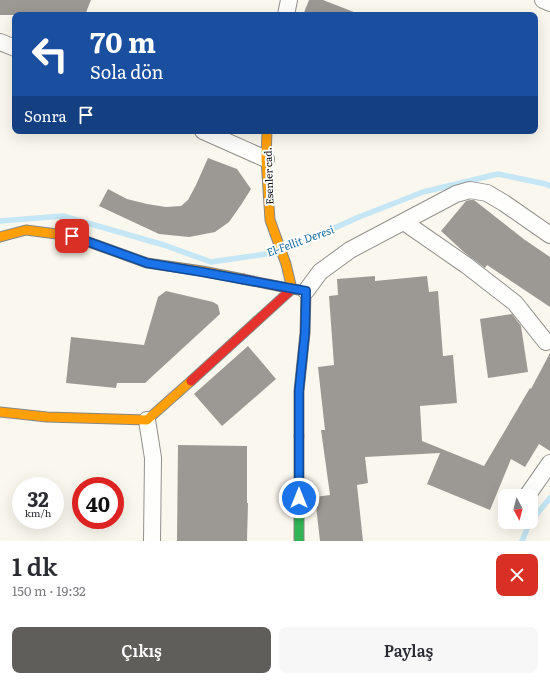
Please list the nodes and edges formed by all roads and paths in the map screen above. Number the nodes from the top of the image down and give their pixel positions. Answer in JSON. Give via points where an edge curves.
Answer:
{"nodes":[{"id":1,"x":289,"y":0,"type":"edge"},
{"id":2,"x":543,"y":0,"type":"edge"},
{"id":3,"x":550,"y":3,"type":"edge"},
{"id":4,"x":287,"y":12,"type":"edge"},
{"id":5,"x":0,"y":42,"type":"edge"},
{"id":6,"x":12,"y":47,"type":"edge"},
{"id":7,"x":210,"y":134,"type":"edge"},
{"id":8,"x":268,"y":134,"type":"edge"},
{"id":9,"x":266,"y":159,"type":"junction"},
{"id":10,"x":404,"y":222,"type":"junction"},
{"id":11,"x":550,"y":235,"type":"edge"},
{"id":12,"x":0,"y":237,"type":"edge"},
{"id":13,"x":299,"y":290,"type":"junction"},
{"id":14,"x":546,"y":342,"type":"dead end"},
{"id":15,"x":0,"y":412,"type":"edge"},
{"id":16,"x":147,"y":420,"type":"junction"},
{"id":17,"x":550,"y":463,"type":"edge"},
{"id":18,"x":532,"y":489,"type":"edge"},
{"id":19,"x":152,"y":541,"type":"edge"},
{"id":20,"x":299,"y":541,"type":"edge"}],
"edges":[{"from":1,"to":4,"type":"street"},
{"from":2,"to":3,"type":"street"},
{"from":5,"to":6,"type":"street"},
{"from":7,"to":9,"type":"street"},
{"from":8,"to":9,"type":"street","name":"Esenler cad."},
{"from":9,"to":13,"type":"street","name":"Esenler cad.","via":[[270,220],[286,264]]},
{"from":10,"to":11,"type":"street","via":[[456,194],[470,190],[487,193]]},
{"from":10,"to":13,"type":"street","via":[[350,250]]},
{"from":10,"to":14,"type":"street","via":[[515,303]]},
{"from":12,"to":13,"type":"street","via":[[26,230],[72,236],[147,263]]},
{"from":13,"to":16,"type":"street"},
{"from":13,"to":20,"type":"street","name":"Esenler cad.","via":[[305,333],[299,391]]},
{"from":15,"to":16,"type":"street","via":[[47,417]]},
{"from":16,"to":19,"type":"street","via":[[153,458]]},
{"from":17,"to":18,"type":"street"}]}
